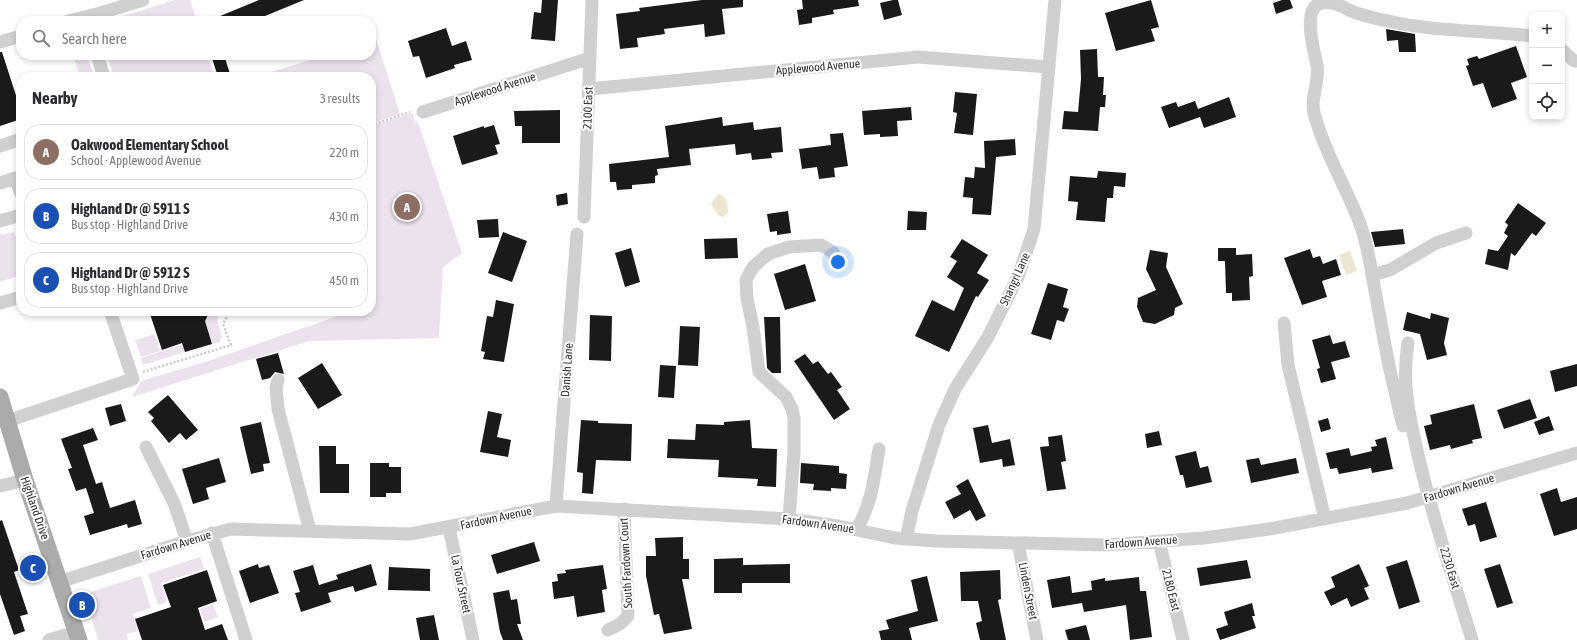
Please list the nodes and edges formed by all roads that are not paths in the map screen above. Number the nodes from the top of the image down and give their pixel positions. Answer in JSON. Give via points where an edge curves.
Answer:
{"nodes":[{"id":1,"x":143,"y":0,"type":"edge"},
{"id":2,"x":592,"y":0,"type":"edge"},
{"id":3,"x":1055,"y":0,"type":"edge"},
{"id":4,"x":94,"y":16,"type":"edge"},
{"id":5,"x":1529,"y":36,"type":"edge"},
{"id":6,"x":16,"y":37,"type":"edge"},
{"id":7,"x":0,"y":42,"type":"edge"},
{"id":8,"x":1565,"y":53,"type":"edge"},
{"id":9,"x":590,"y":58,"type":"junction"},
{"id":10,"x":99,"y":60,"type":"edge"},
{"id":11,"x":1577,"y":61,"type":"edge"},
{"id":12,"x":1048,"y":67,"type":"junction"},
{"id":13,"x":102,"y":72,"type":"edge"},
{"id":14,"x":589,"y":89,"type":"junction"},
{"id":15,"x":418,"y":111,"type":"road end"},
{"id":16,"x":16,"y":141,"type":"edge"},
{"id":17,"x":0,"y":146,"type":"edge"},
{"id":18,"x":16,"y":178,"type":"edge"},
{"id":19,"x":0,"y":183,"type":"edge"},
{"id":20,"x":16,"y":216,"type":"edge"},
{"id":21,"x":584,"y":217,"type":"dead end"},
{"id":22,"x":0,"y":221,"type":"edge"},
{"id":23,"x":1466,"y":233,"type":"dead end"},
{"id":24,"x":577,"y":234,"type":"dead end"},
{"id":25,"x":836,"y":261,"type":"dead end"},
{"id":26,"x":1372,"y":275,"type":"junction"},
{"id":27,"x":16,"y":299,"type":"edge"},
{"id":28,"x":0,"y":304,"type":"edge"},
{"id":29,"x":112,"y":316,"type":"edge"},
{"id":30,"x":1284,"y":323,"type":"dead end"},
{"id":31,"x":1408,"y":343,"type":"dead end"},
{"id":32,"x":278,"y":380,"type":"dead end"},
{"id":33,"x":0,"y":397,"type":"edge"},
{"id":34,"x":7,"y":421,"type":"junction"},
{"id":35,"x":146,"y":446,"type":"dead end"},
{"id":36,"x":879,"y":449,"type":"dead end"},
{"id":37,"x":1577,"y":453,"type":"edge"},
{"id":38,"x":25,"y":480,"type":"junction"},
{"id":39,"x":0,"y":486,"type":"edge"},
{"id":40,"x":1424,"y":498,"type":"junction"},
{"id":41,"x":556,"y":506,"type":"junction"},
{"id":42,"x":624,"y":509,"type":"junction"},
{"id":43,"x":789,"y":519,"type":"junction"},
{"id":44,"x":1325,"y":519,"type":"junction"},
{"id":45,"x":449,"y":528,"type":"junction"},
{"id":46,"x":857,"y":529,"type":"junction"},
{"id":47,"x":310,"y":531,"type":"junction"},
{"id":48,"x":212,"y":533,"type":"junction"},
{"id":49,"x":906,"y":539,"type":"junction"},
{"id":50,"x":187,"y":541,"type":"junction"},
{"id":51,"x":1159,"y":541,"type":"junction"},
{"id":52,"x":1018,"y":543,"type":"junction"},
{"id":53,"x":59,"y":582,"type":"junction"},
{"id":54,"x":608,"y":630,"type":"dead end"},
{"id":55,"x":77,"y":636,"type":"edge"},
{"id":56,"x":49,"y":640,"type":"edge"},
{"id":57,"x":246,"y":640,"type":"edge"},
{"id":58,"x":473,"y":640,"type":"edge"},
{"id":59,"x":1037,"y":640,"type":"edge"},
{"id":60,"x":1183,"y":640,"type":"edge"},
{"id":61,"x":1472,"y":640,"type":"edge"}],
"edges":[{"from":1,"to":4,"type":"street"},
{"from":2,"to":9,"type":"street","name":"2100 East"},
{"from":3,"to":12,"type":"street","name":"Shangri Lane"},
{"from":5,"to":26,"type":"street","via":[[1426,28],[1356,13],[1333,3],[1322,2],[1311,10],[1311,30],[1318,68],[1314,88],[1314,111],[1323,142],[1360,223]]},
{"from":6,"to":7,"type":"street"},
{"from":8,"to":11,"type":"street"},
{"from":9,"to":14,"type":"street","name":"2100 East"},
{"from":9,"to":15,"type":"street","name":"Applewood Avenue"},
{"from":10,"to":13,"type":"street"},
{"from":12,"to":14,"type":"street","name":"Applewood Avenue","via":[[918,57]]},
{"from":12,"to":49,"type":"street","name":"Shangri Lane","via":[[1031,243],[1018,277],[988,337],[955,389],[939,425],[912,511]]},
{"from":14,"to":21,"type":"street","name":"2100 East"},
{"from":16,"to":17,"type":"street"},
{"from":18,"to":19,"type":"street"},
{"from":20,"to":22,"type":"street"},
{"from":23,"to":26,"type":"street","via":[[1436,242],[1390,270]]},
{"from":24,"to":41,"type":"street","name":"Danish Lane"},
{"from":25,"to":43,"type":"street","via":[[833,252],[821,245],[789,247],[768,254],[753,267],[746,280],[759,372],[786,397],[794,418]]},
{"from":26,"to":40,"type":"street","via":[[1389,366]]},
{"from":27,"to":28,"type":"street"},
{"from":29,"to":34,"type":"street","via":[[133,379]]},
{"from":30,"to":44,"type":"street","via":[[1288,365]]},
{"from":31,"to":40,"type":"street","via":[[1405,364],[1408,410]]},
{"from":32,"to":47,"type":"street","via":[[278,409]]},
{"from":33,"to":34,"type":"main road","name":"Highland Drive"},
{"from":34,"to":38,"type":"main road","name":"Highland Drive"},
{"from":35,"to":50,"type":"street","via":[[174,503]]},
{"from":36,"to":46,"type":"street","via":[[872,493],[867,511]]},
{"from":37,"to":40,"type":"street","name":"Fardown Avenue"},
{"from":38,"to":39,"type":"street"},
{"from":38,"to":53,"type":"main road","name":"Highland Drive"},
{"from":40,"to":44,"type":"street","name":"Fardown Avenue"},
{"from":40,"to":61,"type":"street","name":"2230 East"},
{"from":41,"to":42,"type":"street","name":"Fardown Avenue"},
{"from":41,"to":45,"type":"street","name":"Fardown Avenue"},
{"from":42,"to":43,"type":"street","name":"Fardown Avenue"},
{"from":42,"to":54,"type":"street","name":"South Fardown Court","via":[[628,616]]},
{"from":43,"to":46,"type":"street","name":"Fardown Avenue"},
{"from":44,"to":51,"type":"street","name":"Fardown Avenue","via":[[1249,532]]},
{"from":45,"to":47,"type":"street","name":"Fardown Avenue","via":[[400,535]]},
{"from":45,"to":58,"type":"street","name":"La Tour Street"},
{"from":46,"to":49,"type":"street","name":"Fardown Avenue"},
{"from":47,"to":48,"type":"street","name":"Fardown Avenue","via":[[241,529]]},
{"from":48,"to":50,"type":"street","name":"Fardown Avenue"},
{"from":48,"to":57,"type":"street"},
{"from":49,"to":52,"type":"street","name":"Fardown Avenue"},
{"from":50,"to":53,"type":"street","name":"Fardown Avenue"},
{"from":51,"to":52,"type":"street","name":"Fardown Avenue","via":[[1107,545]]},
{"from":51,"to":60,"type":"street","name":"2180 East"},
{"from":52,"to":59,"type":"street","name":"Linden Street"},
{"from":53,"to":55,"type":"main road","name":"Highland Drive"},
{"from":55,"to":56,"type":"street"}]}
